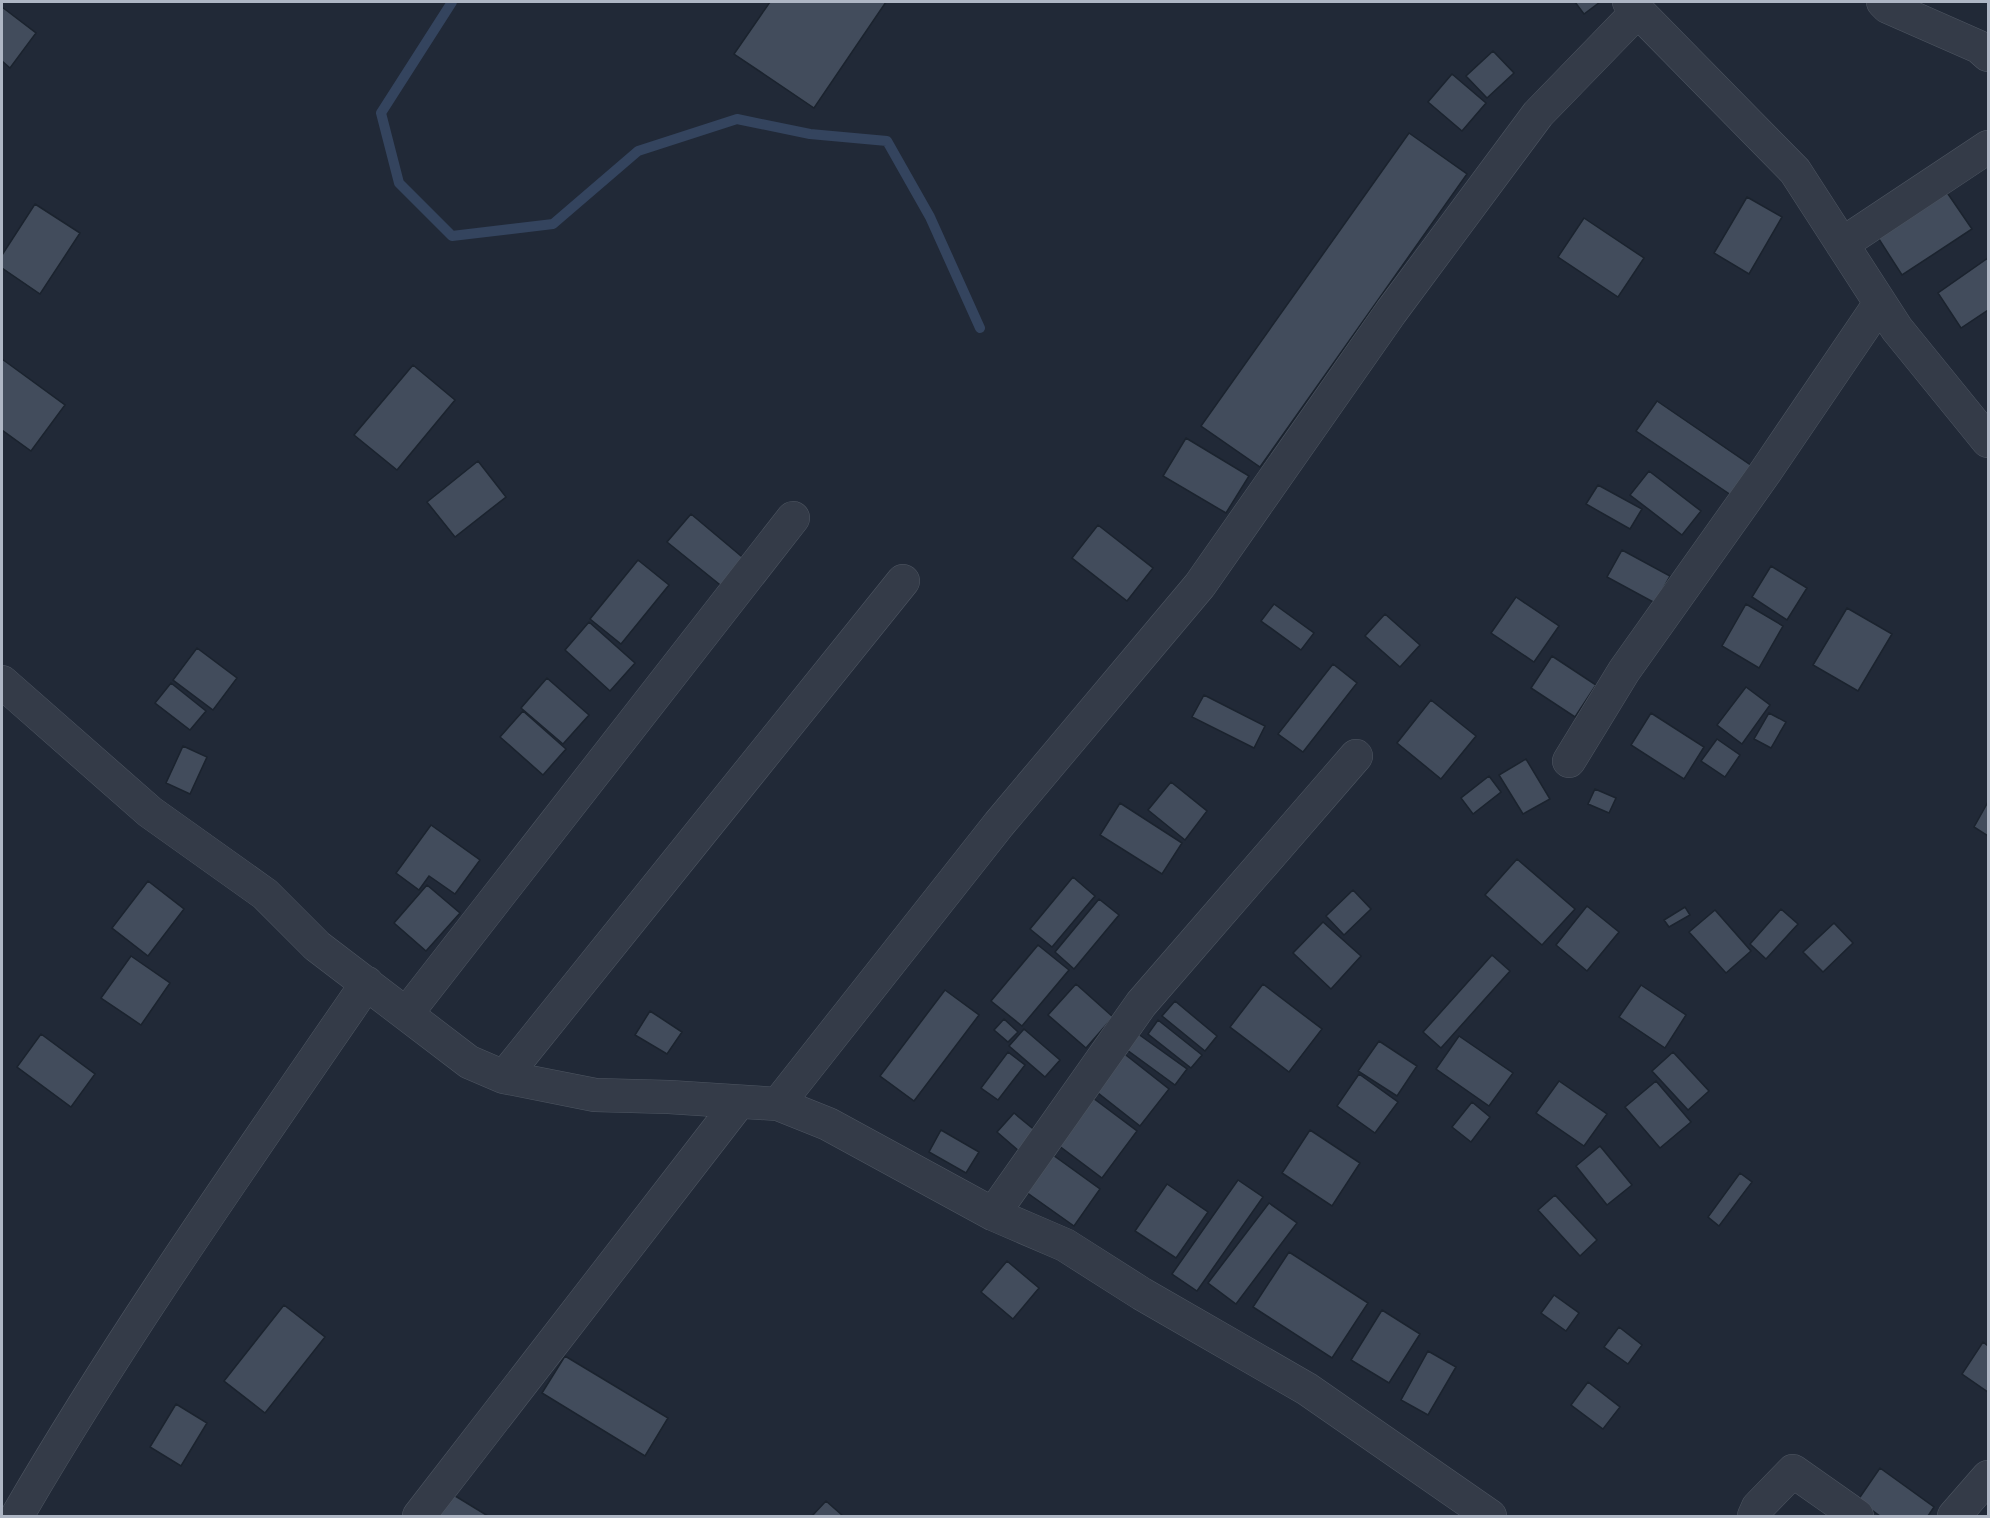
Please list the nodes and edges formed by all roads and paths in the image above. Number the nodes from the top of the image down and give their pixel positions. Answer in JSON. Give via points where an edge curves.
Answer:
{"nodes":[{"id":1,"x":1883,"y":2,"type":"edge"},
{"id":2,"x":1633,"y":6,"type":"edge"},
{"id":3,"x":1989,"y":55,"type":"edge"},
{"id":4,"x":1989,"y":147,"type":"edge"},
{"id":5,"x":1842,"y":244,"type":"junction"},
{"id":6,"x":1880,"y":303,"type":"junction"},
{"id":7,"x":1989,"y":441,"type":"edge"},
{"id":8,"x":794,"y":518,"type":"dead end"},
{"id":9,"x":903,"y":581,"type":"dead end"},
{"id":10,"x":2,"y":682,"type":"edge"},
{"id":11,"x":1356,"y":756,"type":"dead end"},
{"id":12,"x":1569,"y":761,"type":"dead end"},
{"id":13,"x":367,"y":983,"type":"junction"},
{"id":14,"x":407,"y":1013,"type":"junction"},
{"id":15,"x":504,"y":1077,"type":"junction"},
{"id":16,"x":739,"y":1102,"type":"junction"},
{"id":17,"x":777,"y":1104,"type":"junction"},
{"id":18,"x":993,"y":1214,"type":"junction"},
{"id":19,"x":1989,"y":1477,"type":"edge"},
{"id":20,"x":17,"y":1516,"type":"edge"},
{"id":21,"x":418,"y":1516,"type":"edge"},
{"id":22,"x":1490,"y":1516,"type":"edge"},
{"id":23,"x":1754,"y":1516,"type":"edge"},
{"id":24,"x":1857,"y":1516,"type":"edge"},
{"id":25,"x":1954,"y":1516,"type":"edge"}],
"edges":[{"from":1,"to":3,"type":"street"},
{"from":2,"to":5,"type":"street","via":[[1795,171]]},
{"from":2,"to":17,"type":"street","via":[[1538,114],[1391,312],[1200,585],[999,824]]},
{"from":4,"to":5,"type":"street"},
{"from":5,"to":6,"type":"street"},
{"from":6,"to":7,"type":"street"},
{"from":6,"to":12,"type":"street","via":[[1624,670]]},
{"from":8,"to":14,"type":"street"},
{"from":9,"to":15,"type":"street"},
{"from":10,"to":13,"type":"street","via":[[150,812],[265,894],[317,946]]},
{"from":11,"to":18,"type":"street","via":[[1141,1004]]},
{"from":13,"to":14,"type":"street"},
{"from":13,"to":20,"type":"street","via":[[202,1225],[57,1447]]},
{"from":14,"to":15,"type":"street","via":[[469,1062]]},
{"from":15,"to":16,"type":"street","via":[[595,1095]]},
{"from":16,"to":17,"type":"street"},
{"from":16,"to":21,"type":"street"},
{"from":17,"to":18,"type":"street","via":[[828,1124]]},
{"from":18,"to":22,"type":"street","via":[[1065,1245],[1307,1389]]},
{"from":19,"to":25,"type":"street"},
{"from":23,"to":24,"type":"street","via":[[1793,1471]]}]}
